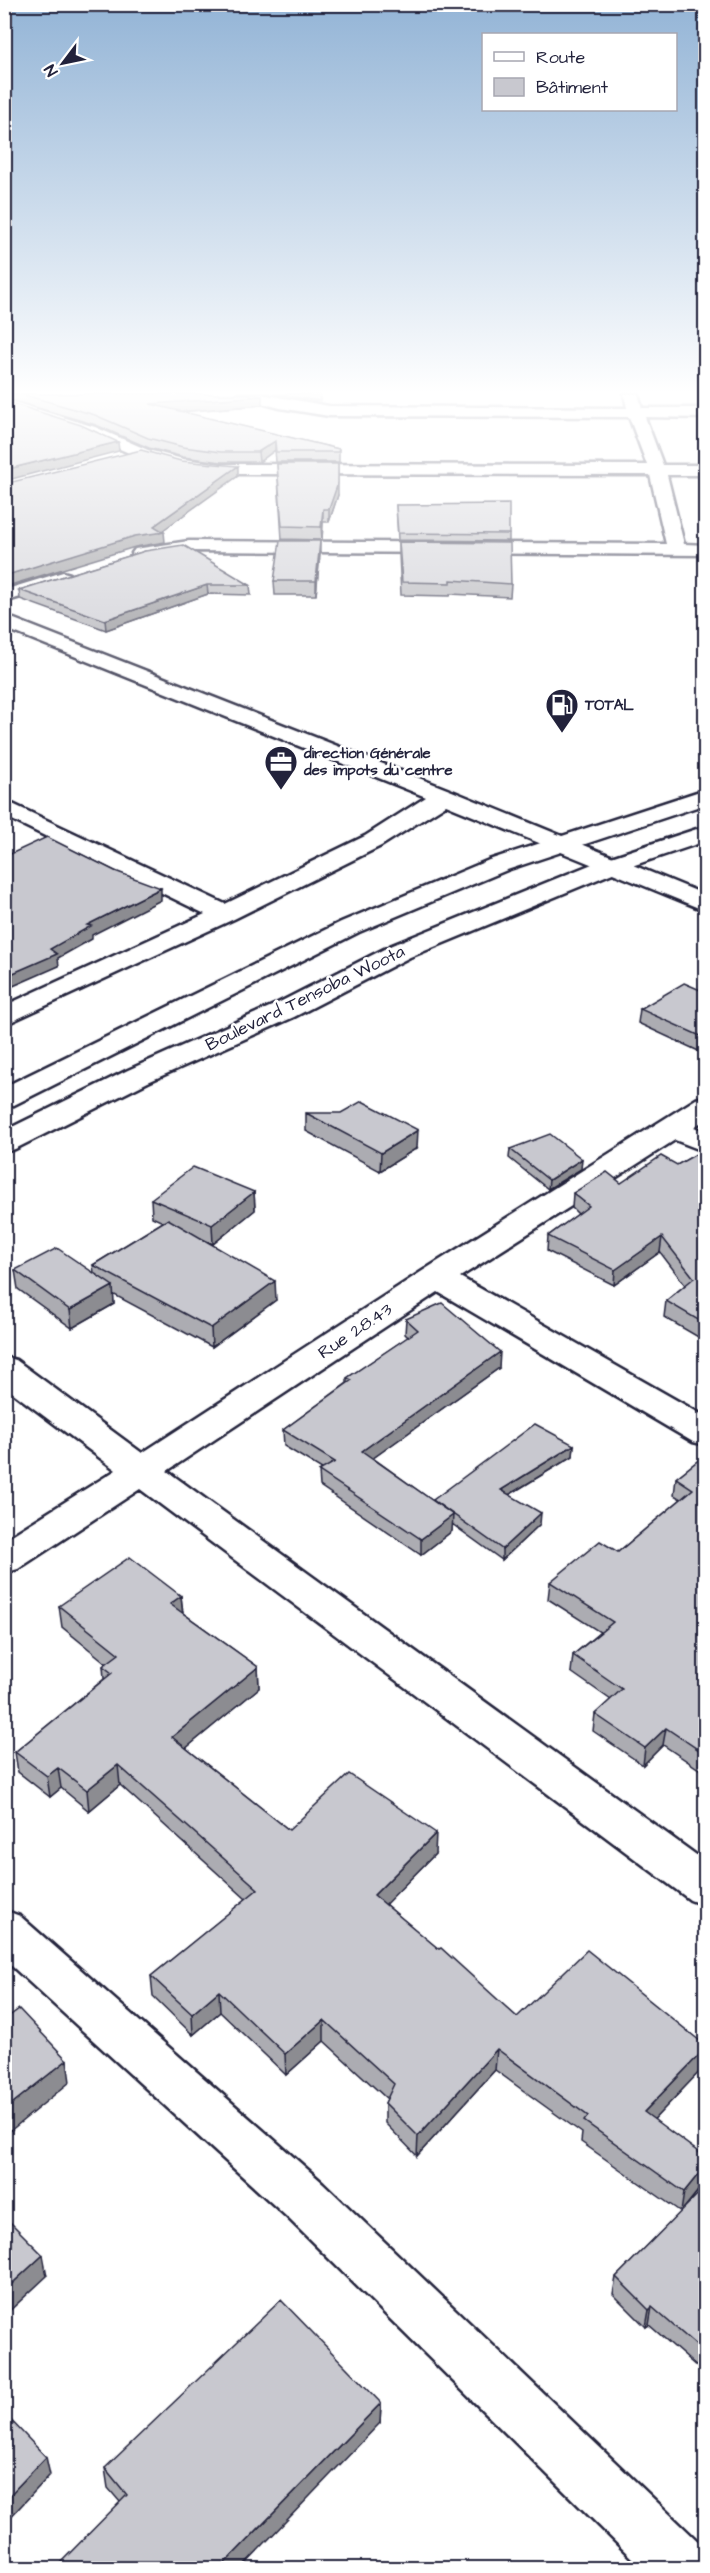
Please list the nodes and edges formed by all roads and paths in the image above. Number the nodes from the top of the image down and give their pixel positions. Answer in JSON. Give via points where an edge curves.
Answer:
{"nodes":[{"id":1,"x":670,"y":514,"type":"edge"},
{"id":2,"x":676,"y":549,"type":"junction"},
{"id":3,"x":705,"y":550,"type":"edge"},
{"id":4,"x":121,"y":560,"type":"edge"},
{"id":5,"x":79,"y":573,"type":"edge"},
{"id":6,"x":4,"y":596,"type":"edge"},
{"id":7,"x":4,"y":621,"type":"edge"},
{"id":8,"x":444,"y":796,"type":"junction"},
{"id":9,"x":705,"y":796,"type":"edge"},
{"id":10,"x":5,"y":808,"type":"edge"},
{"id":11,"x":705,"y":833,"type":"edge"},
{"id":12,"x":560,"y":844,"type":"junction"},
{"id":13,"x":611,"y":865,"type":"junction"},
{"id":14,"x":705,"y":904,"type":"edge"},
{"id":15,"x":225,"y":914,"type":"junction"},
{"id":16,"x":4,"y":1017,"type":"edge"},
{"id":17,"x":4,"y":1099,"type":"edge"},
{"id":18,"x":705,"y":1105,"type":"edge"},
{"id":19,"x":674,"y":1128,"type":"junction"},
{"id":20,"x":4,"y":1143,"type":"edge"},
{"id":21,"x":705,"y":1143,"type":"edge"},
{"id":22,"x":436,"y":1277,"type":"junction"},
{"id":23,"x":4,"y":1368,"type":"edge"},
{"id":24,"x":705,"y":1433,"type":"edge"},
{"id":25,"x":143,"y":1471,"type":"junction"},
{"id":26,"x":4,"y":1559,"type":"edge"},
{"id":27,"x":705,"y":1887,"type":"edge"},
{"id":28,"x":4,"y":1930,"type":"edge"},
{"id":29,"x":682,"y":2568,"type":"edge"}],
"edges":[{"from":1,"to":2,"type":"street"},
{"from":2,"to":3,"type":"street"},
{"from":2,"to":4,"type":"street","via":[[189,546]]},
{"from":5,"to":6,"type":"street"},
{"from":7,"to":8,"type":"street"},
{"from":8,"to":12,"type":"street"},
{"from":8,"to":15,"type":"street","via":[[373,841]]},
{"from":9,"to":12,"type":"street"},
{"from":10,"to":15,"type":"street"},
{"from":11,"to":13,"type":"street","name":"Boulevard Tensoba Woota"},
{"from":12,"to":13,"type":"street"},
{"from":12,"to":17,"type":"street","via":[[350,927]]},
{"from":13,"to":14,"type":"street"},
{"from":13,"to":20,"type":"street","name":"Boulevard Tensoba Woota","via":[[401,951],[284,1011],[138,1076]]},
{"from":15,"to":16,"type":"street"},
{"from":18,"to":19,"type":"street","name":"Rue 28.43"},
{"from":19,"to":21,"type":"street"},
{"from":19,"to":22,"type":"street","name":"Rue 28.43"},
{"from":22,"to":24,"type":"street"},
{"from":22,"to":25,"type":"street","name":"Rue 28.43"},
{"from":23,"to":25,"type":"street"},
{"from":25,"to":26,"type":"street","name":"Rue 28.43"},
{"from":25,"to":27,"type":"street"},
{"from":28,"to":29,"type":"street","via":[[304,2200]]}]}
